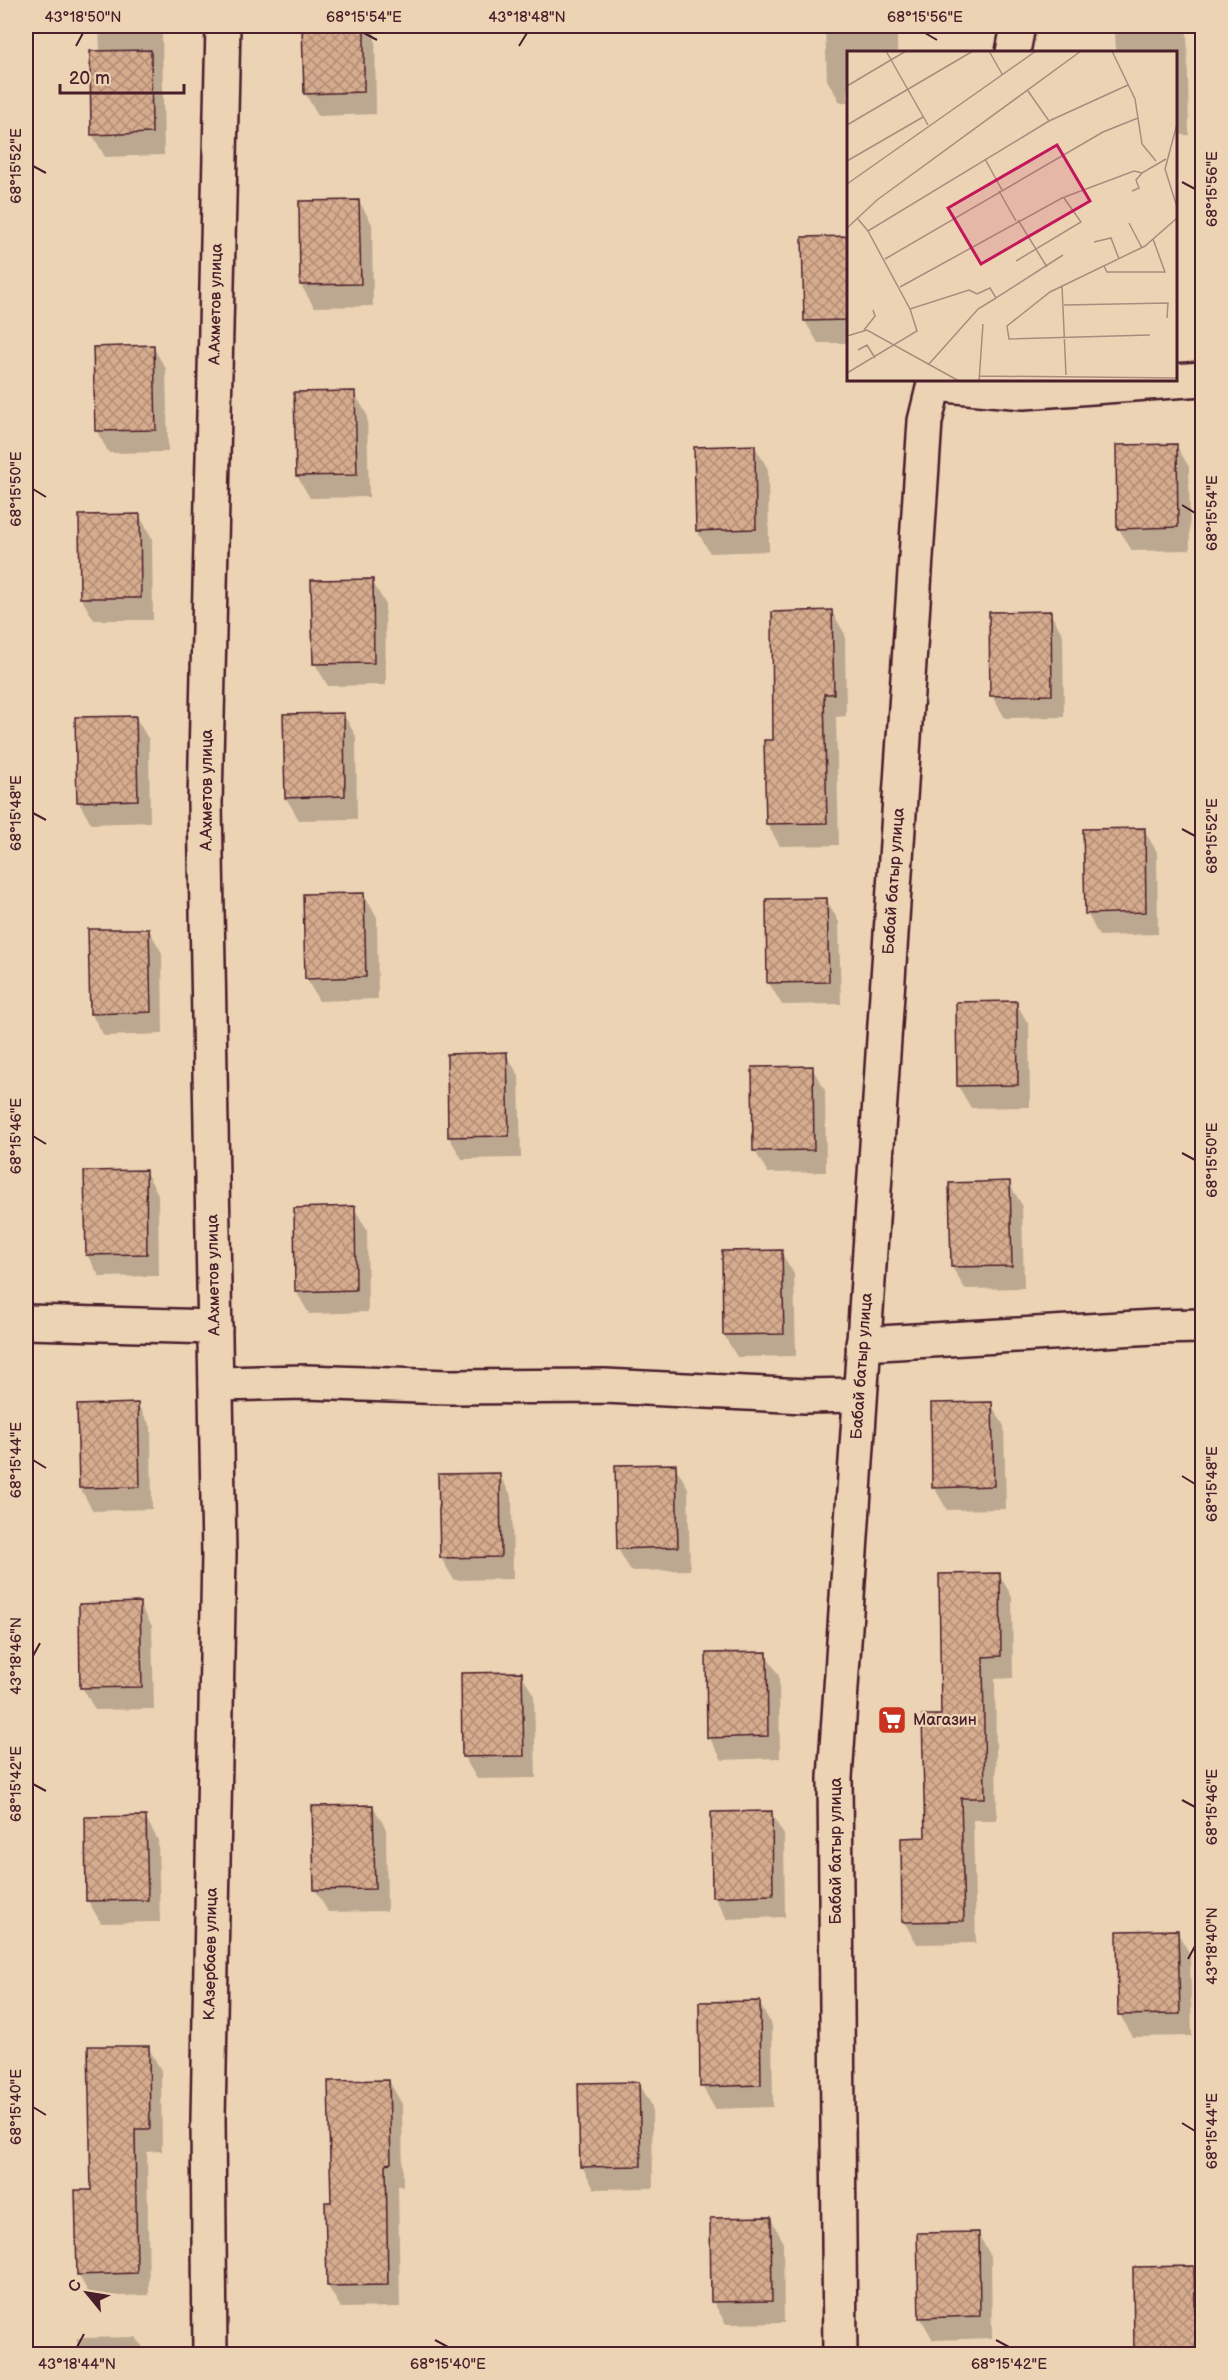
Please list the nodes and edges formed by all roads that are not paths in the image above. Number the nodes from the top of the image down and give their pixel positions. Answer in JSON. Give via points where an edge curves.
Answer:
{"nodes":[{"id":1,"x":223,"y":26,"type":"edge"},
{"id":2,"x":1017,"y":26,"type":"edge"},
{"id":3,"x":1013,"y":51,"type":"edge"},
{"id":4,"x":1203,"y":379,"type":"edge"},
{"id":5,"x":934,"y":382,"type":"edge"},
{"id":6,"x":26,"y":1322,"type":"edge"},
{"id":7,"x":1203,"y":1326,"type":"edge"},
{"id":8,"x":215,"y":1327,"type":"junction"},
{"id":9,"x":863,"y":1344,"type":"junction"},
{"id":10,"x":216,"y":1384,"type":"junction"},
{"id":11,"x":860,"y":1395,"type":"junction"},
{"id":12,"x":219,"y":1554,"type":"joint"},
{"id":13,"x":210,"y":2355,"type":"edge"},
{"id":14,"x":840,"y":2355,"type":"edge"}],
"edges":[{"from":1,"to":8,"type":"street","name":"А.Ахметов улица","via":[[205,803]]},
{"from":2,"to":3,"type":"street"},
{"from":4,"to":5,"type":"street","via":[[1024,392]]},
{"from":5,"to":9,"type":"street","name":"Бабай батыр улица","via":[[925,422]]},
{"from":6,"to":8,"type":"street"},
{"from":7,"to":9,"type":"street"},
{"from":8,"to":10,"type":"street","name":"А.Ахметов улица"},
{"from":9,"to":11,"type":"street","name":"Бабай батыр улица"},
{"from":10,"to":11,"type":"street","via":[[605,1386]]},
{"from":10,"to":12,"type":"street","name":"А.Ахметов улица"},
{"from":11,"to":14,"type":"street","name":"Бабай батыр улица","via":[[835,1778]]},
{"from":12,"to":13,"type":"street","name":"К.Азербаев улица","via":[[208,2119]]}]}
